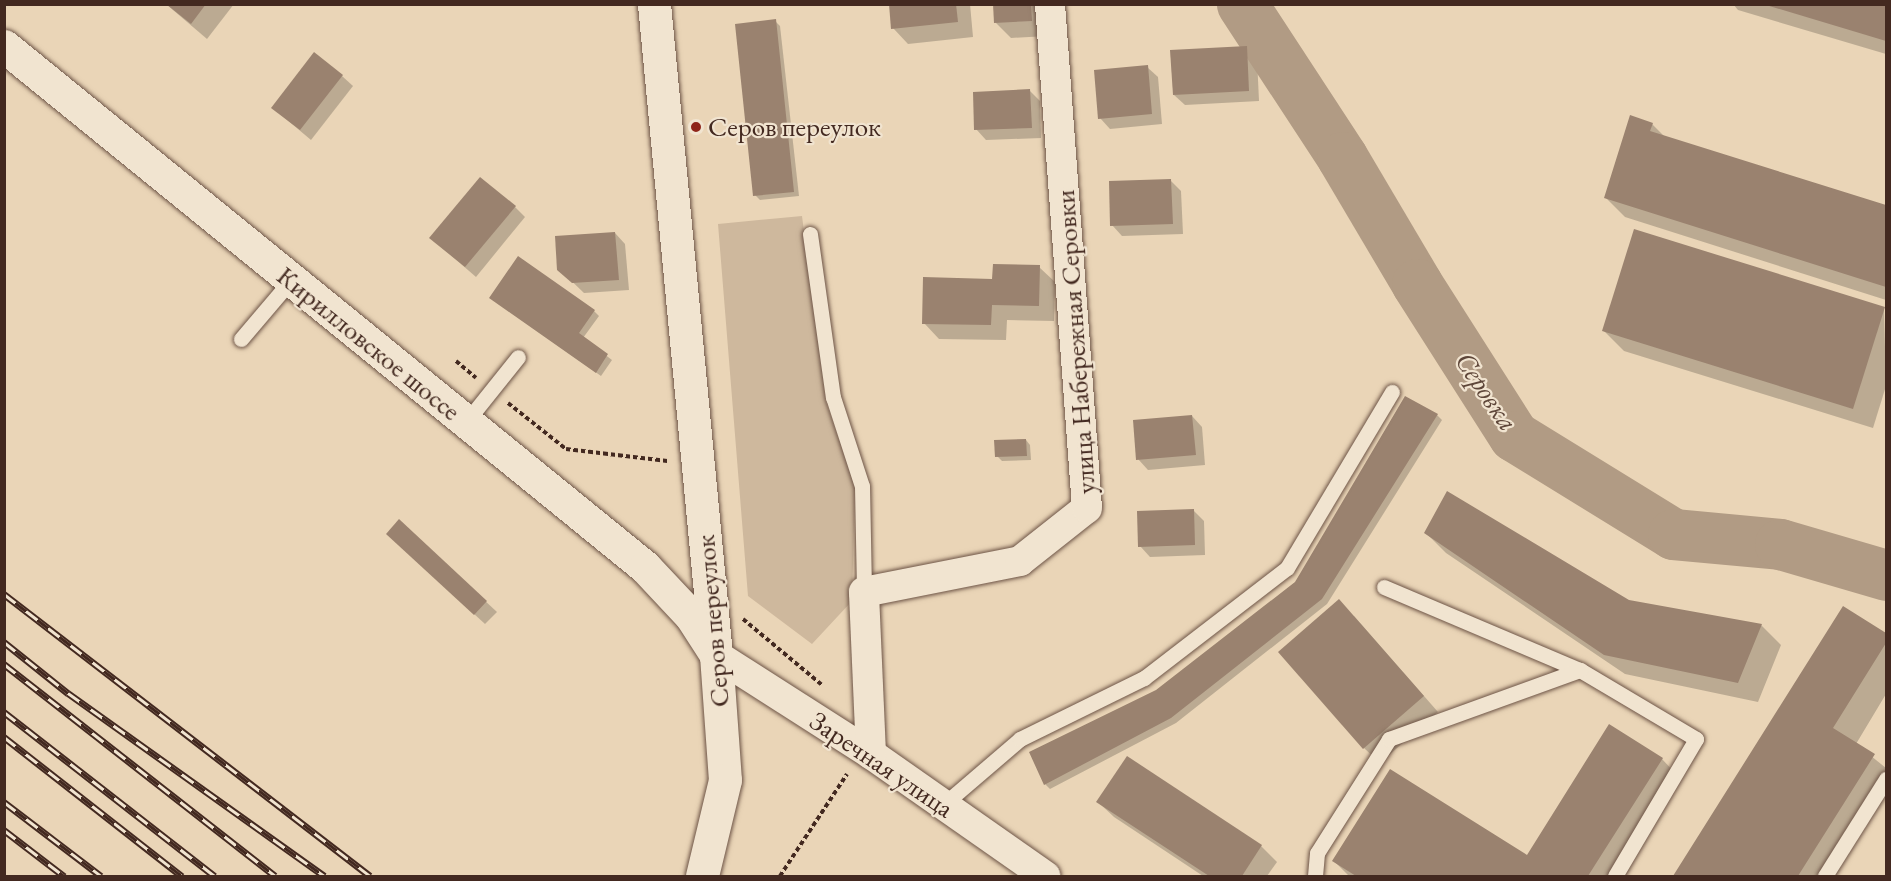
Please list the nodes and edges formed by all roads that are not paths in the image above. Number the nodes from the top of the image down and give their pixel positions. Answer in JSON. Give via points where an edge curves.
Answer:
{"nodes":[{"id":1,"x":654,"y":4,"type":"edge"},
{"id":2,"x":1050,"y":4,"type":"edge"},
{"id":3,"x":4,"y":46,"type":"edge"},
{"id":4,"x":810,"y":234,"type":"dead end"},
{"id":5,"x":291,"y":280,"type":"junction"},
{"id":6,"x":241,"y":339,"type":"dead end"},
{"id":7,"x":518,"y":357,"type":"dead end"},
{"id":8,"x":1392,"y":392,"type":"dead end"},
{"id":9,"x":465,"y":422,"type":"junction"},
{"id":10,"x":1384,"y":587,"type":"dead end"},
{"id":11,"x":864,"y":592,"type":"junction"},
{"id":12,"x":716,"y":655,"type":"junction"},
{"id":13,"x":1580,"y":670,"type":"junction"},
{"id":14,"x":867,"y":752,"type":"junction"},
{"id":15,"x":1887,"y":778,"type":"edge"},
{"id":16,"x":943,"y":805,"type":"junction"},
{"id":17,"x":702,"y":876,"type":"edge"},
{"id":18,"x":1045,"y":876,"type":"edge"},
{"id":19,"x":1315,"y":876,"type":"edge"},
{"id":20,"x":1615,"y":876,"type":"edge"},
{"id":21,"x":1825,"y":876,"type":"edge"}],
"edges":[{"from":1,"to":12,"type":"main road","name":"Серов переулок"},
{"from":2,"to":11,"type":"street","name":"улица Набережная Серовки","via":[[1087,508],[1020,561]]},
{"from":3,"to":5,"type":"main road","name":"Кирилловское шоссе"},
{"from":4,"to":11,"type":"lane","via":[[833,397],[862,486]]},
{"from":5,"to":6,"type":"lane"},
{"from":5,"to":9,"type":"main road","name":"Кирилловское шоссе"},
{"from":7,"to":9,"type":"lane"},
{"from":8,"to":16,"type":"lane","via":[[1287,568],[1143,678],[1020,739]]},
{"from":9,"to":12,"type":"main road","name":"Кирилловское шоссе","via":[[645,567],[691,616]]},
{"from":10,"to":13,"type":"lane"},
{"from":11,"to":14,"type":"street"},
{"from":12,"to":14,"type":"street","name":"Заречная улица"},
{"from":12,"to":17,"type":"main road","name":"Серов переулок","via":[[724,780]]},
{"from":13,"to":19,"type":"lane","via":[[1389,739],[1317,854]]},
{"from":13,"to":20,"type":"lane","via":[[1696,739]]},
{"from":14,"to":16,"type":"street","name":"Заречная улица"},
{"from":15,"to":21,"type":"lane"},
{"from":16,"to":18,"type":"street","name":"Заречная улица"}]}
